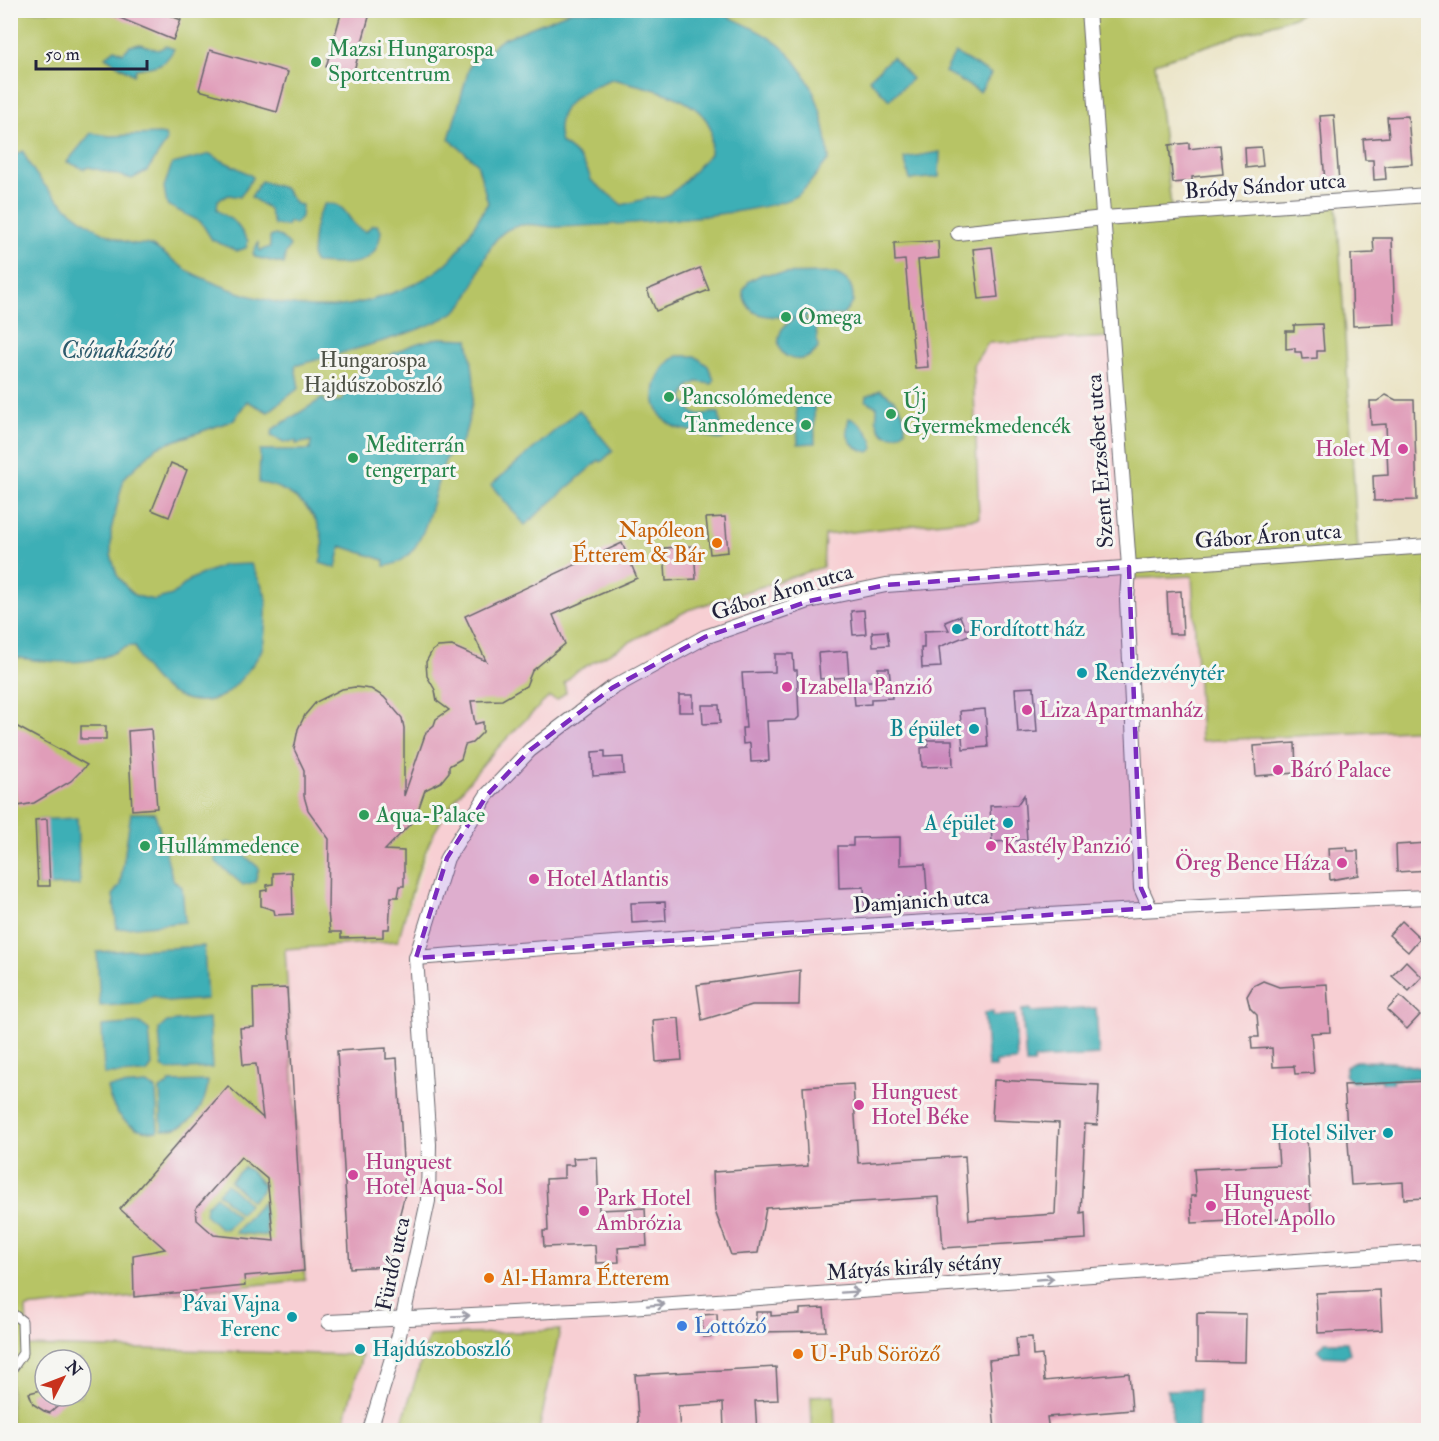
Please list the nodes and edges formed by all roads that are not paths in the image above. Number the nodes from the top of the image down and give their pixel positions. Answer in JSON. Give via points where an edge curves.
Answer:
{"nodes":[{"id":1,"x":1088,"y":10,"type":"edge"},
{"id":2,"x":1428,"y":195,"type":"edge"},
{"id":3,"x":1104,"y":218,"type":"junction"},
{"id":4,"x":958,"y":233,"type":"dead end"},
{"id":5,"x":1428,"y":546,"type":"edge"},
{"id":6,"x":1129,"y":567,"type":"junction"},
{"id":7,"x":1428,"y":897,"type":"edge"},
{"id":8,"x":1150,"y":908,"type":"junction"},
{"id":9,"x":416,"y":958,"type":"junction"},
{"id":10,"x":1428,"y":1252,"type":"edge"},
{"id":11,"x":10,"y":1312,"type":"edge"},
{"id":12,"x":403,"y":1319,"type":"junction"},
{"id":13,"x":329,"y":1322,"type":"dead end"},
{"id":14,"x":10,"y":1372,"type":"edge"},
{"id":15,"x":370,"y":1431,"type":"edge"}],
"edges":[{"from":1,"to":3,"type":"street","name":"Szent Erzsébet utca"},
{"from":2,"to":3,"type":"street","name":"Bródy Sándor utca"},
{"from":3,"to":4,"type":"street","name":"Bródy Sándor utca"},
{"from":3,"to":6,"type":"street","name":"Szent Erzsébet utca"},
{"from":5,"to":6,"type":"street","name":"Gábor Áron utca"},
{"from":6,"to":8,"type":"street","name":"Szent Erzsébet utca","via":[[1127,600],[1141,888]]},
{"from":6,"to":9,"type":"street","name":"Gábor Áron utca","via":[[886,585],[809,601],[705,637],[622,682],[530,750],[487,795],[447,858]]},
{"from":7,"to":8,"type":"street","name":"Damjanich utca"},
{"from":8,"to":9,"type":"street","name":"Damjanich utca","via":[[679,937]]},
{"from":9,"to":12,"type":"street","name":"Fürdő utca","via":[[430,1181]]},
{"from":12,"to":10,"type":"street","name":"Mátyás király sétány","one_way":true},
{"from":11,"to":14,"type":"street","via":[[22,1321],[23,1353]]},
{"from":12,"to":13,"type":"street","name":"Mátyás király sétány"},
{"from":12,"to":15,"type":"street","name":"Fürdő utca"}]}
